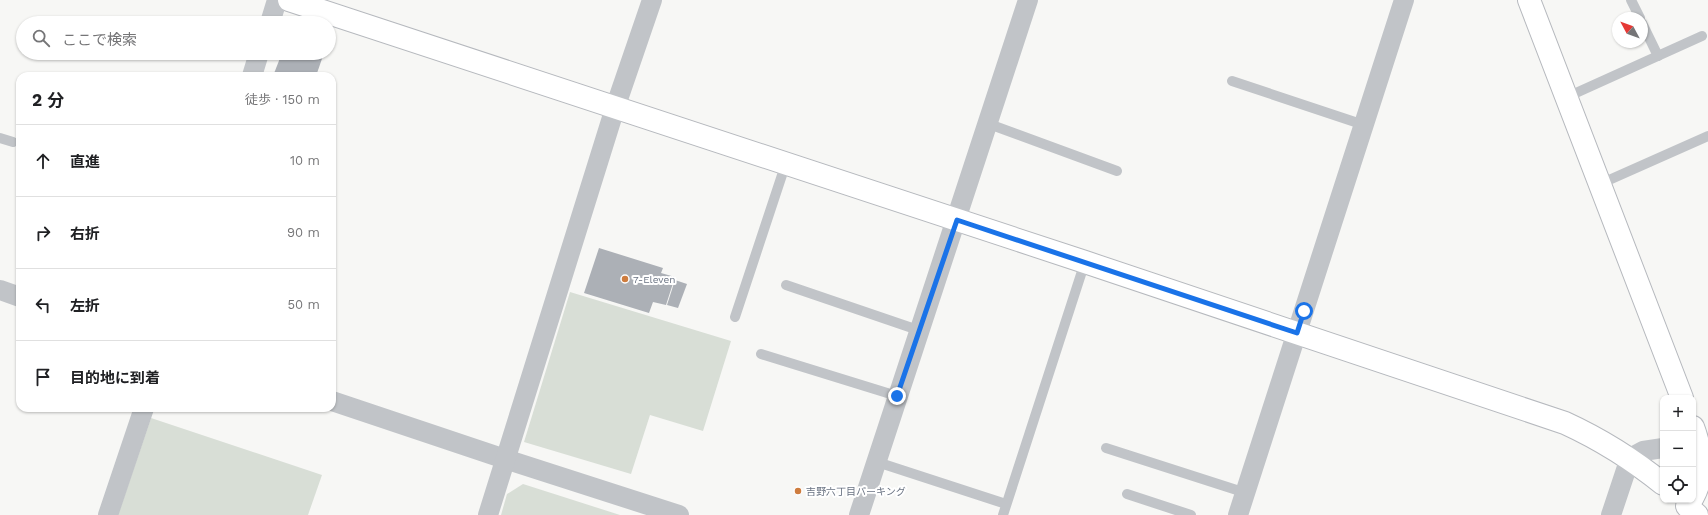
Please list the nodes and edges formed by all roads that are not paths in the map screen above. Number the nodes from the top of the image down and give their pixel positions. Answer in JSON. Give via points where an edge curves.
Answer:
{"nodes":[{"id":1,"x":277,"y":0,"type":"edge"},
{"id":2,"x":288,"y":0,"type":"edge"},
{"id":3,"x":652,"y":0,"type":"edge"},
{"id":4,"x":1028,"y":0,"type":"edge"},
{"id":5,"x":1404,"y":0,"type":"edge"},
{"id":6,"x":1529,"y":0,"type":"edge"},
{"id":7,"x":1632,"y":0,"type":"edge"},
{"id":8,"x":1637,"y":12,"type":"edge"},
{"id":9,"x":272,"y":16,"type":"edge"},
{"id":10,"x":1648,"y":35,"type":"edge"},
{"id":11,"x":1702,"y":36,"type":"dead end"},
{"id":12,"x":1658,"y":56,"type":"junction"},
{"id":13,"x":257,"y":60,"type":"edge"},
{"id":14,"x":253,"y":72,"type":"edge"},
{"id":15,"x":1232,"y":81,"type":"dead end"},
{"id":16,"x":1567,"y":97,"type":"junction"},
{"id":17,"x":615,"y":108,"type":"junction"},
{"id":18,"x":989,"y":124,"type":"junction"},
{"id":19,"x":1364,"y":125,"type":"junction"},
{"id":20,"x":1708,"y":136,"type":"edge"},
{"id":21,"x":0,"y":138,"type":"edge"},
{"id":22,"x":13,"y":142,"type":"dead end"},
{"id":23,"x":786,"y":163,"type":"junction"},
{"id":24,"x":1117,"y":171,"type":"dead end"},
{"id":25,"x":1600,"y":184,"type":"junction"},
{"id":26,"x":957,"y":220,"type":"junction"},
{"id":27,"x":1085,"y":262,"type":"junction"},
{"id":28,"x":786,"y":285,"type":"dead end"},
{"id":29,"x":0,"y":290,"type":"edge"},
{"id":30,"x":16,"y":296,"type":"edge"},
{"id":31,"x":735,"y":317,"type":"dead end"},
{"id":32,"x":918,"y":330,"type":"junction"},
{"id":33,"x":1297,"y":333,"type":"junction"},
{"id":34,"x":761,"y":354,"type":"dead end"},
{"id":35,"x":1681,"y":395,"type":"edge"},
{"id":36,"x":897,"y":396,"type":"junction"},
{"id":37,"x":336,"y":402,"type":"edge"},
{"id":38,"x":143,"y":412,"type":"edge"},
{"id":39,"x":1698,"y":439,"type":"edge"},
{"id":40,"x":1106,"y":448,"type":"dead end"},
{"id":41,"x":1660,"y":448,"type":"edge"},
{"id":42,"x":1630,"y":458,"type":"junction"},
{"id":43,"x":505,"y":459,"type":"junction"},
{"id":44,"x":877,"y":462,"type":"junction"},
{"id":45,"x":1660,"y":482,"type":"edge"},
{"id":46,"x":1127,"y":494,"type":"dead end"},
{"id":47,"x":1246,"y":494,"type":"junction"},
{"id":48,"x":1006,"y":504,"type":"junction"},
{"id":49,"x":1690,"y":504,"type":"edge"},
{"id":50,"x":108,"y":515,"type":"edge"},
{"id":51,"x":488,"y":515,"type":"edge"},
{"id":52,"x":679,"y":515,"type":"edge"},
{"id":53,"x":859,"y":515,"type":"edge"},
{"id":54,"x":1003,"y":515,"type":"edge"},
{"id":55,"x":1191,"y":515,"type":"edge"},
{"id":56,"x":1238,"y":515,"type":"edge"},
{"id":57,"x":1611,"y":515,"type":"edge"}],
"edges":[{"from":1,"to":9,"type":"street"},
{"from":2,"to":17,"type":"street"},
{"from":3,"to":17,"type":"street"},
{"from":4,"to":18,"type":"street"},
{"from":5,"to":19,"type":"street"},
{"from":6,"to":16,"type":"street"},
{"from":7,"to":8,"type":"lane"},
{"from":10,"to":12,"type":"lane"},
{"from":11,"to":12,"type":"lane"},
{"from":12,"to":16,"type":"lane"},
{"from":13,"to":14,"type":"street"},
{"from":15,"to":19,"type":"lane"},
{"from":16,"to":25,"type":"street"},
{"from":17,"to":23,"type":"street"},
{"from":17,"to":43,"type":"street"},
{"from":18,"to":24,"type":"lane"},
{"from":18,"to":26,"type":"street"},
{"from":19,"to":33,"type":"street"},
{"from":20,"to":25,"type":"lane"},
{"from":21,"to":22,"type":"lane"},
{"from":23,"to":26,"type":"street"},
{"from":23,"to":31,"type":"lane"},
{"from":25,"to":35,"type":"street"},
{"from":26,"to":27,"type":"street"},
{"from":26,"to":32,"type":"street"},
{"from":27,"to":33,"type":"street"},
{"from":27,"to":48,"type":"lane"},
{"from":28,"to":32,"type":"lane"},
{"from":29,"to":30,"type":"street"},
{"from":32,"to":36,"type":"street"},
{"from":33,"to":42,"type":"street","via":[[1565,423],[1598,438]]},
{"from":33,"to":47,"type":"street"},
{"from":34,"to":36,"type":"lane"},
{"from":36,"to":44,"type":"street"},
{"from":37,"to":43,"type":"street"},
{"from":38,"to":50,"type":"street"},
{"from":39,"to":49,"type":"street","via":[[1701,472],[1697,490]]},
{"from":40,"to":47,"type":"lane"},
{"from":41,"to":42,"type":"street","via":[[1643,451]]},
{"from":42,"to":45,"type":"street"},
{"from":42,"to":57,"type":"street"},
{"from":43,"to":51,"type":"street"},
{"from":43,"to":52,"type":"street"},
{"from":44,"to":48,"type":"lane"},
{"from":44,"to":53,"type":"street"},
{"from":46,"to":55,"type":"lane"},
{"from":47,"to":56,"type":"street"},
{"from":48,"to":54,"type":"lane"}]}
